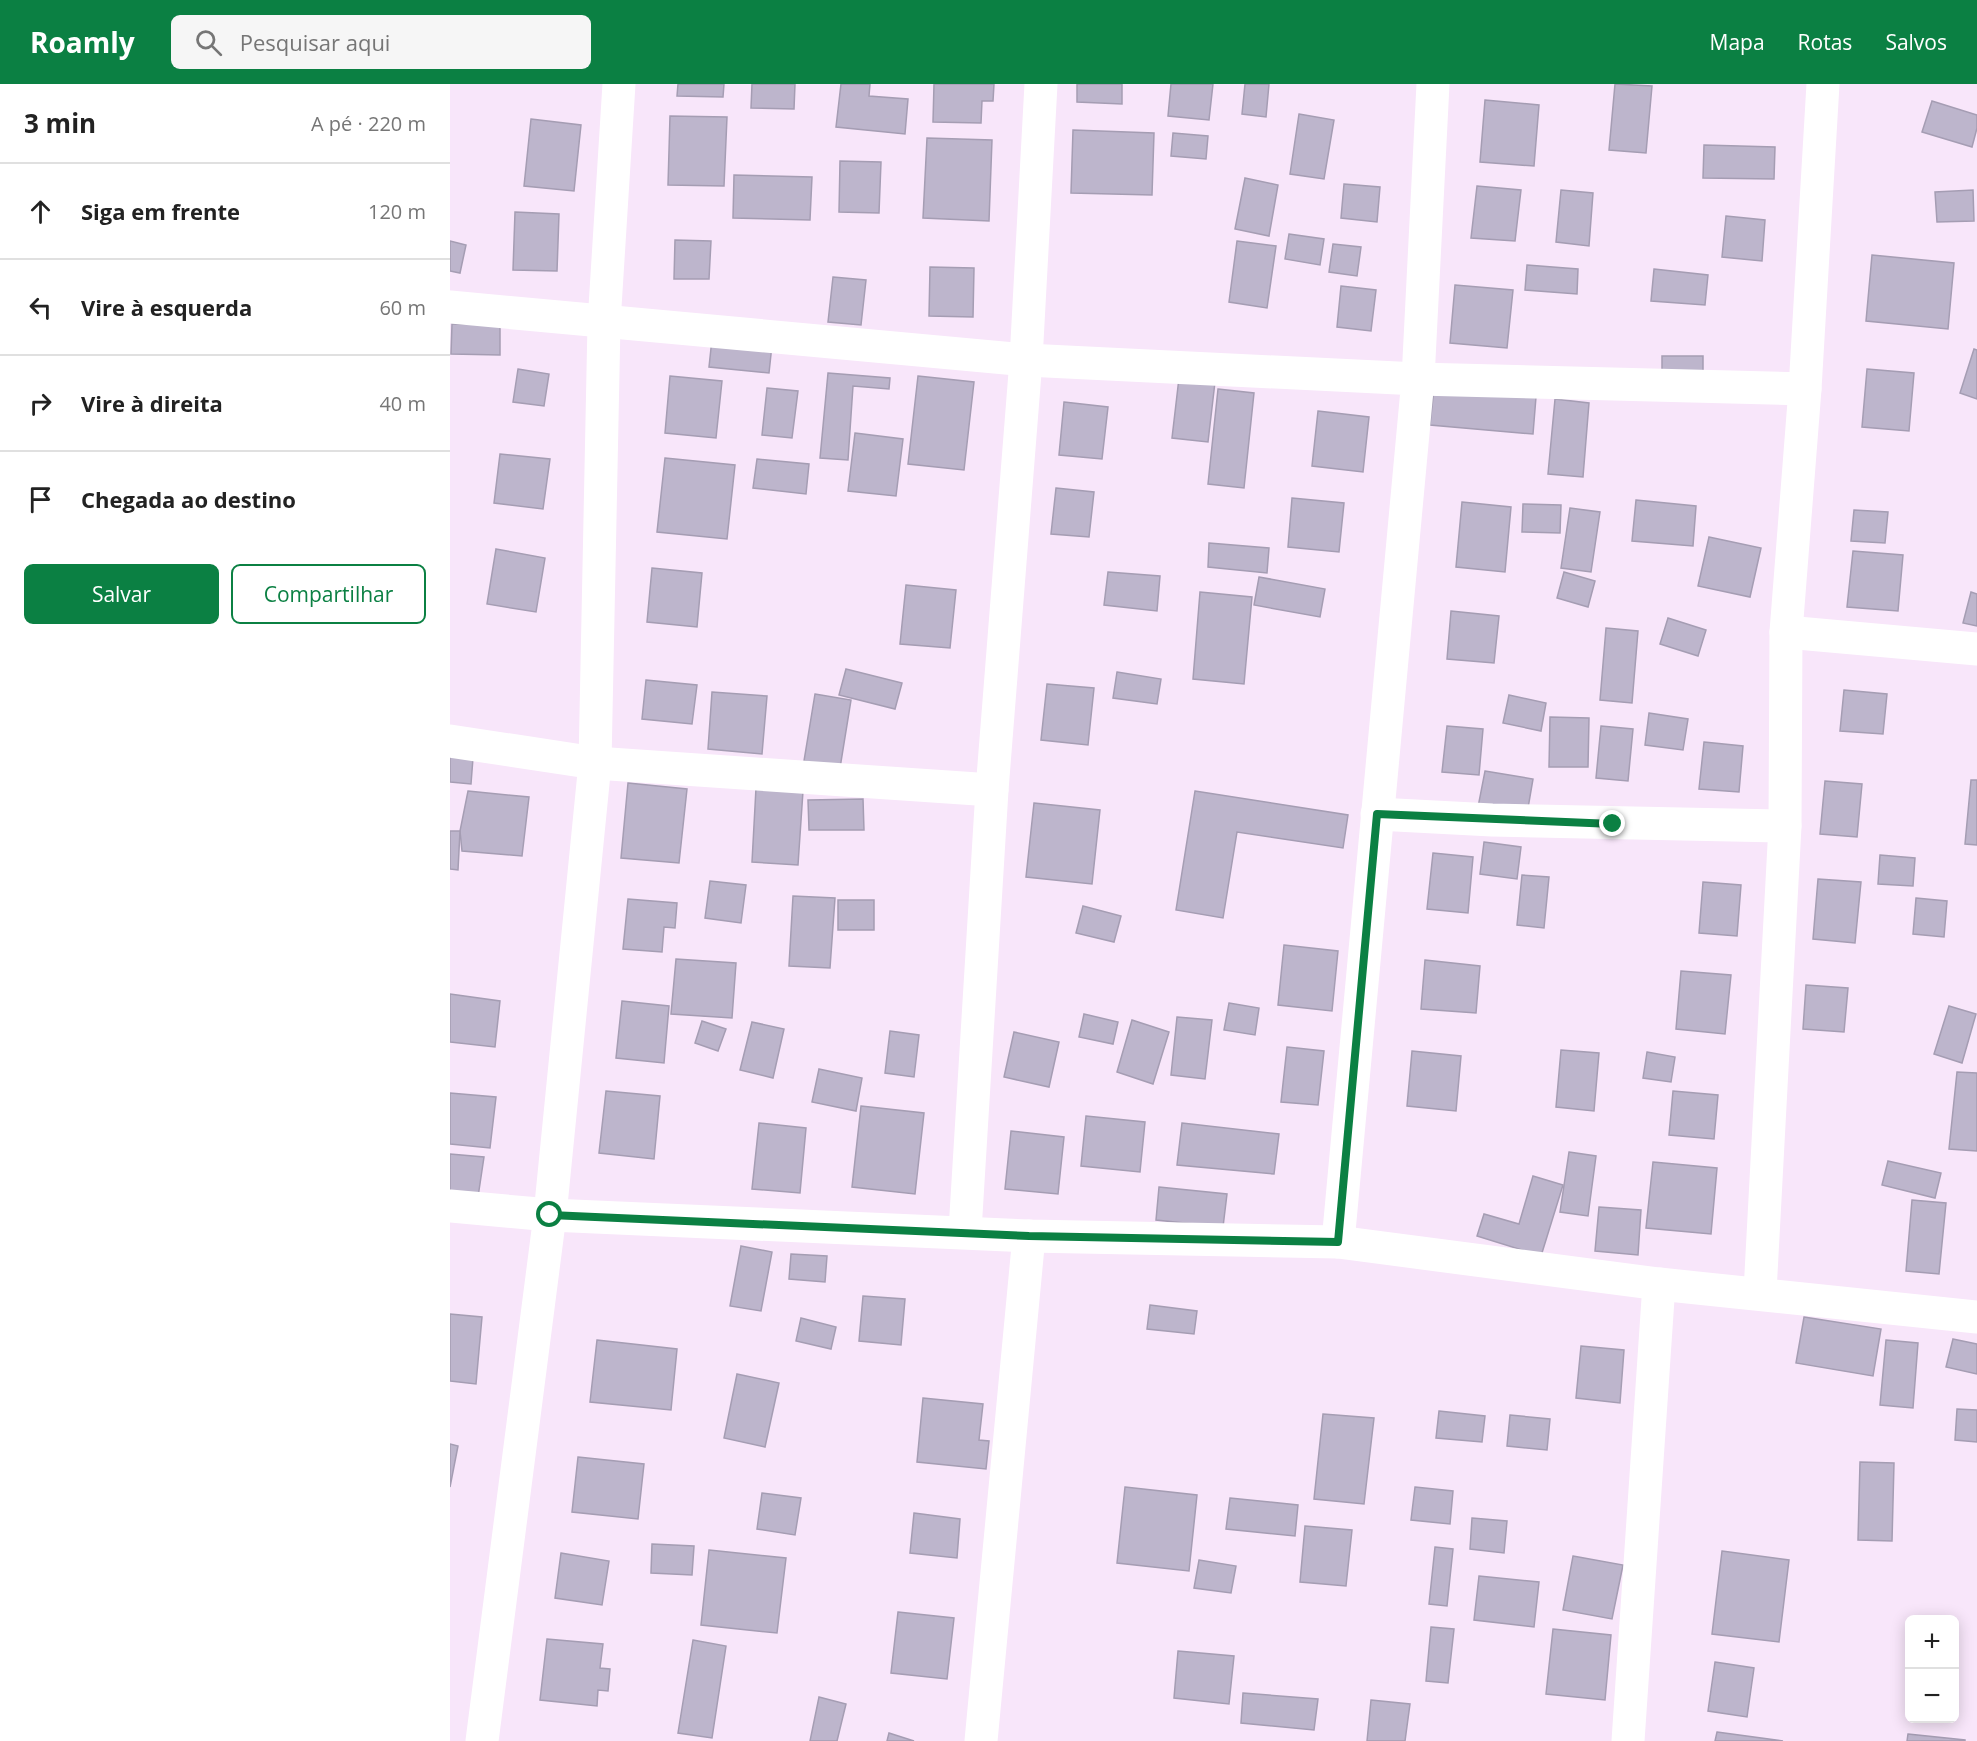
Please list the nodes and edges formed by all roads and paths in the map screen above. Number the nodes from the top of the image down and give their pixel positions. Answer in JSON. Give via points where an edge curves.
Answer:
{"nodes":[{"id":1,"x":619,"y":84,"type":"edge"},
{"id":2,"x":1041,"y":84,"type":"edge"},
{"id":3,"x":1433,"y":84,"type":"edge"},
{"id":4,"x":1823,"y":84,"type":"edge"},
{"id":5,"x":450,"y":307,"type":"edge"},
{"id":6,"x":604,"y":322,"type":"junction"},
{"id":7,"x":1026,"y":360,"type":"junction"},
{"id":8,"x":1418,"y":379,"type":"junction"},
{"id":9,"x":1805,"y":389,"type":"junction"},
{"id":10,"x":1786,"y":632,"type":"junction"},
{"id":11,"x":1977,"y":649,"type":"edge"},
{"id":12,"x":450,"y":741,"type":"edge"},
{"id":13,"x":595,"y":763,"type":"junction"},
{"id":14,"x":992,"y":790,"type":"junction"},
{"id":15,"x":1377,"y":814,"type":"junction"},
{"id":16,"x":1785,"y":826,"type":"junction"},
{"id":17,"x":450,"y":1206,"type":"edge"},
{"id":18,"x":550,"y":1215,"type":"junction"},
{"id":19,"x":965,"y":1231,"type":"junction"},
{"id":20,"x":1029,"y":1236,"type":"junction"},
{"id":21,"x":1338,"y":1242,"type":"junction"},
{"id":22,"x":1659,"y":1284,"type":"junction"},
{"id":23,"x":1760,"y":1292,"type":"junction"},
{"id":24,"x":1977,"y":1317,"type":"edge"},
{"id":25,"x":482,"y":1741,"type":"edge"},
{"id":26,"x":981,"y":1741,"type":"edge"},
{"id":27,"x":1628,"y":1741,"type":"edge"}],
"edges":[{"from":1,"to":6,"type":"street"},
{"from":2,"to":7,"type":"street"},
{"from":3,"to":8,"type":"street"},
{"from":4,"to":9,"type":"street"},
{"from":5,"to":6,"type":"street"},
{"from":6,"to":7,"type":"street"},
{"from":6,"to":13,"type":"street"},
{"from":7,"to":8,"type":"street"},
{"from":7,"to":14,"type":"street"},
{"from":8,"to":9,"type":"street"},
{"from":8,"to":15,"type":"street"},
{"from":9,"to":10,"type":"street"},
{"from":10,"to":11,"type":"street"},
{"from":10,"to":16,"type":"street"},
{"from":12,"to":13,"type":"street"},
{"from":13,"to":14,"type":"street"},
{"from":13,"to":18,"type":"street"},
{"from":14,"to":19,"type":"street"},
{"from":15,"to":16,"type":"street"},
{"from":15,"to":21,"type":"street"},
{"from":16,"to":23,"type":"street"},
{"from":17,"to":18,"type":"street"},
{"from":18,"to":19,"type":"street"},
{"from":18,"to":25,"type":"street"},
{"from":19,"to":20,"type":"street"},
{"from":20,"to":21,"type":"street"},
{"from":20,"to":26,"type":"street"},
{"from":21,"to":22,"type":"street"},
{"from":22,"to":23,"type":"street"},
{"from":22,"to":27,"type":"street"},
{"from":23,"to":24,"type":"street"}]}
